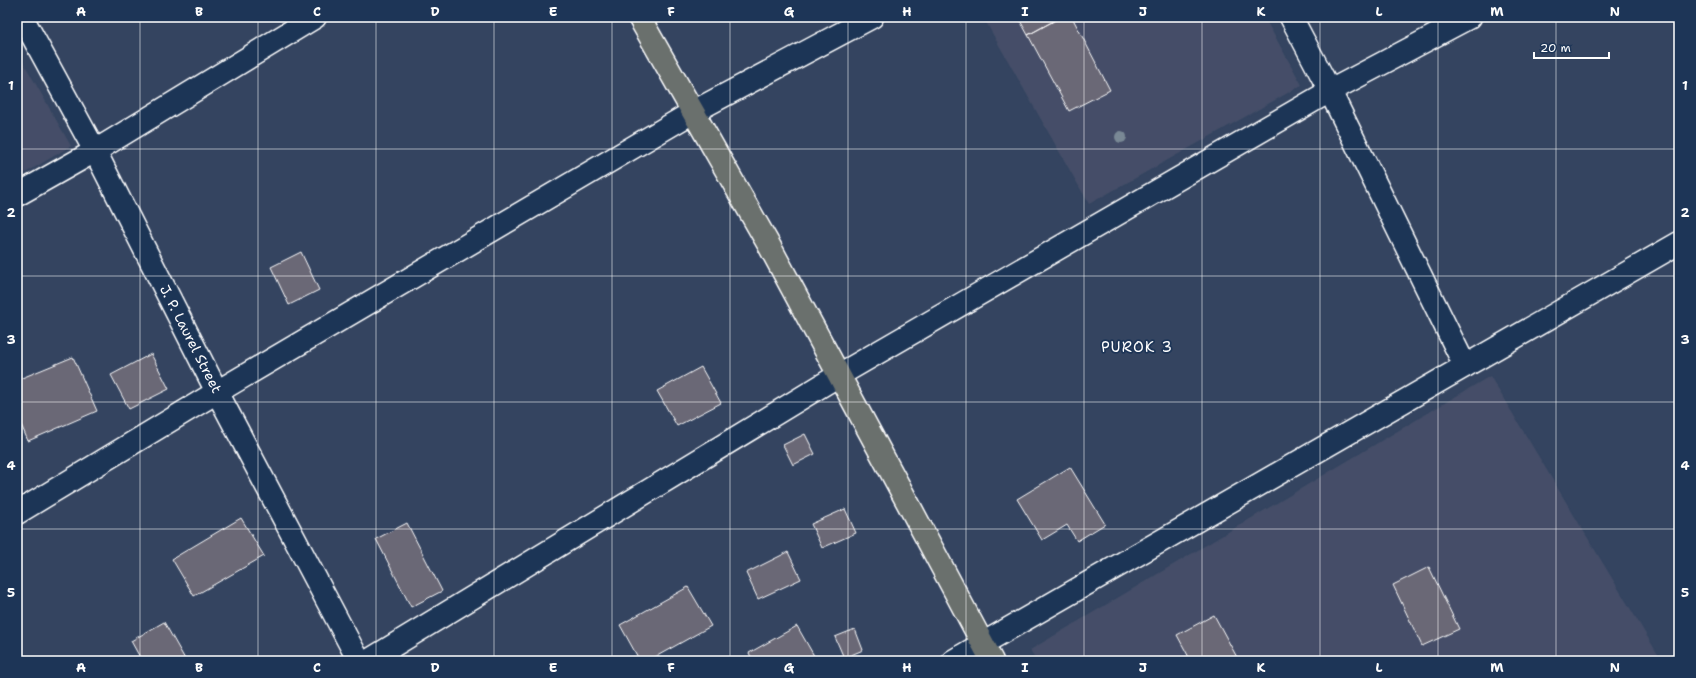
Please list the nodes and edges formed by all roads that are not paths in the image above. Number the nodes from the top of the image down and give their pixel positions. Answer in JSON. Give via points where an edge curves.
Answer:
{"nodes":[{"id":1,"x":22,"y":17,"type":"edge"},
{"id":2,"x":315,"y":17,"type":"edge"},
{"id":3,"x":639,"y":17,"type":"edge"},
{"id":4,"x":872,"y":17,"type":"edge"},
{"id":5,"x":1291,"y":17,"type":"edge"},
{"id":6,"x":1470,"y":17,"type":"edge"},
{"id":7,"x":1330,"y":91,"type":"junction"},
{"id":8,"x":693,"y":112,"type":"junction"},
{"id":9,"x":95,"y":151,"type":"junction"},
{"id":10,"x":17,"y":195,"type":"edge"},
{"id":11,"x":1679,"y":243,"type":"edge"},
{"id":12,"x":1465,"y":366,"type":"junction"},
{"id":13,"x":839,"y":375,"type":"junction"},
{"id":14,"x":217,"y":392,"type":"junction"},
{"id":15,"x":17,"y":513,"type":"edge"},
{"id":16,"x":987,"y":652,"type":"edge"},
{"id":17,"x":359,"y":661,"type":"edge"},
{"id":18,"x":368,"y":661,"type":"edge"},
{"id":19,"x":953,"y":661,"type":"edge"}],
"edges":[{"from":1,"to":9,"type":"street","name":"J. P. Laurel Street"},
{"from":2,"to":9,"type":"street"},
{"from":3,"to":8,"type":"main road"},
{"from":4,"to":8,"type":"street"},
{"from":5,"to":7,"type":"street"},
{"from":6,"to":7,"type":"street"},
{"from":7,"to":12,"type":"street"},
{"from":7,"to":13,"type":"street"},
{"from":8,"to":13,"type":"main road"},
{"from":8,"to":14,"type":"street"},
{"from":9,"to":10,"type":"street"},
{"from":9,"to":14,"type":"street","name":"J. P. Laurel Street"},
{"from":11,"to":12,"type":"street"},
{"from":12,"to":16,"type":"street"},
{"from":13,"to":16,"type":"main road"},
{"from":13,"to":18,"type":"street"},
{"from":14,"to":15,"type":"street"},
{"from":14,"to":17,"type":"street","name":"J. P. Laurel Street"},
{"from":16,"to":19,"type":"street"}]}
